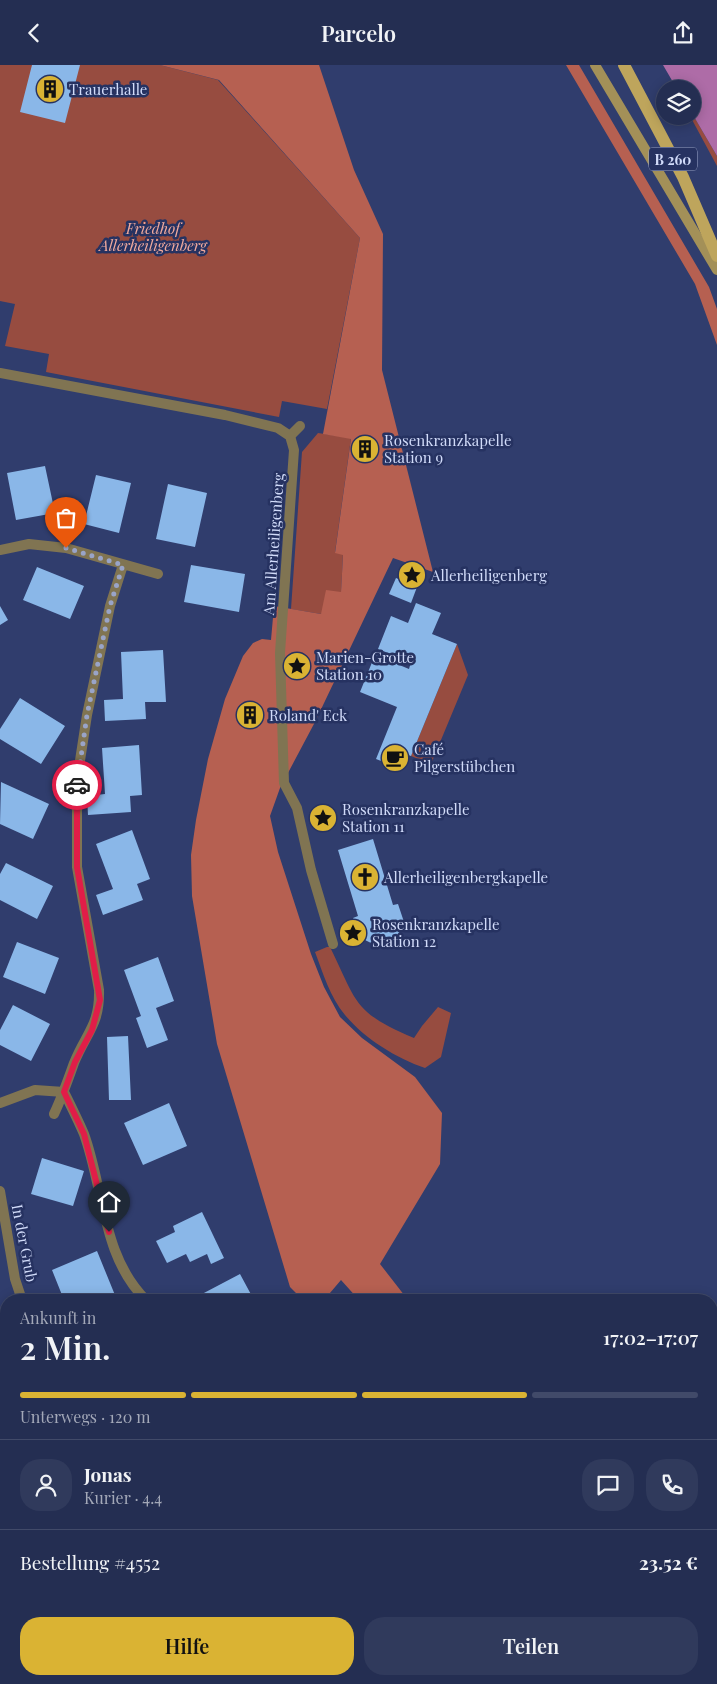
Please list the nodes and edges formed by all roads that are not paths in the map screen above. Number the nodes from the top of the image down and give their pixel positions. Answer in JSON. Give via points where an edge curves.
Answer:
{"nodes":[{"id":1,"x":594,"y":65,"type":"edge"},
{"id":2,"x":624,"y":65,"type":"edge"},
{"id":3,"x":717,"y":256,"type":"edge"},
{"id":4,"x":717,"y":270,"type":"edge"},
{"id":5,"x":0,"y":373,"type":"edge"},
{"id":6,"x":300,"y":426,"type":"dead end"},
{"id":7,"x":290,"y":436,"type":"junction"},
{"id":8,"x":0,"y":550,"type":"edge"},
{"id":9,"x":123,"y":565,"type":"junction"},
{"id":10,"x":158,"y":574,"type":"dead end"},
{"id":11,"x":333,"y":944,"type":"dead end"},
{"id":12,"x":64,"y":1092,"type":"junction"},
{"id":13,"x":0,"y":1103,"type":"edge"},
{"id":14,"x":54,"y":1114,"type":"dead end"},
{"id":15,"x":0,"y":1191,"type":"edge"},
{"id":16,"x":20,"y":1294,"type":"edge"},
{"id":17,"x":141,"y":1294,"type":"edge"}],
"edges":[{"from":1,"to":4,"type":"street"},
{"from":2,"to":3,"type":"main road","number":"B 260","via":[[682,177]]},
{"from":5,"to":7,"type":"street","via":[[225,415],[278,428]]},
{"from":6,"to":7,"type":"street"},
{"from":7,"to":11,"type":"street","name":"Am Allerheiligenberg","via":[[294,450],[280,653],[284,783],[297,809]]},
{"from":8,"to":9,"type":"street","via":[[34,544],[72,549]]},
{"from":9,"to":10,"type":"street"},
{"from":9,"to":12,"type":"street","via":[[110,606],[77,780],[77,867],[99,989],[99,1010]]},
{"from":12,"to":13,"type":"street","via":[[35,1090]]},
{"from":12,"to":14,"type":"street"},
{"from":12,"to":17,"type":"street","via":[[84,1134],[118,1257]]},
{"from":15,"to":16,"type":"street","name":"In der Grub"}]}
